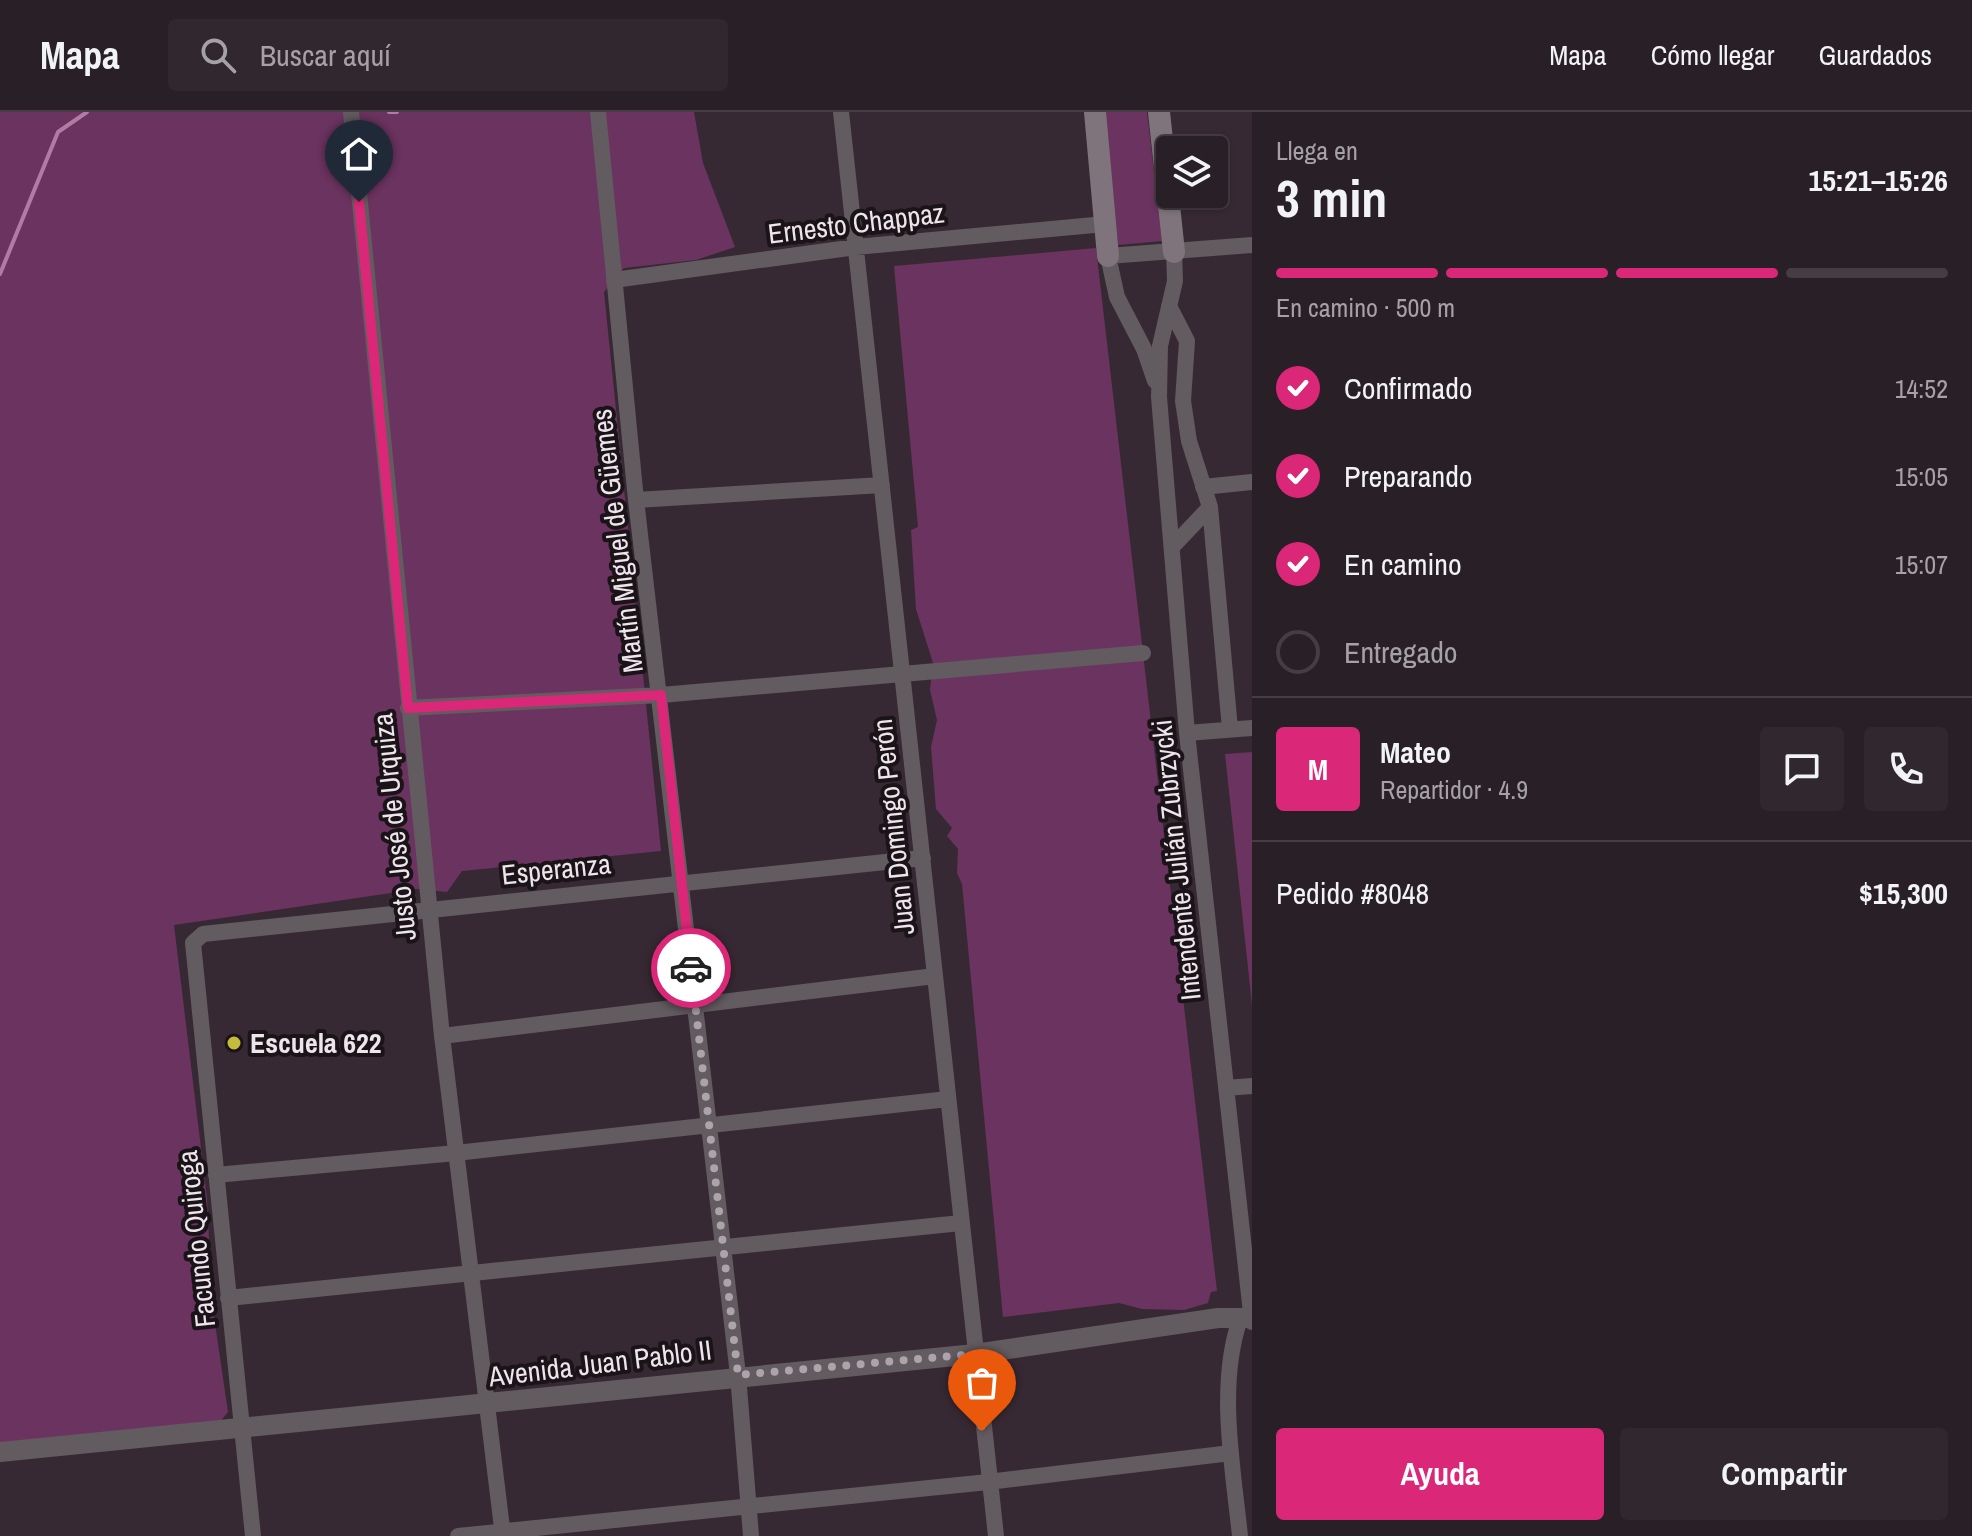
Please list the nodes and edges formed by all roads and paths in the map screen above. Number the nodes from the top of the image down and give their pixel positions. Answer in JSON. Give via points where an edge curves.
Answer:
{"nodes":[{"id":1,"x":351,"y":112,"type":"edge"},
{"id":2,"x":598,"y":112,"type":"edge"},
{"id":3,"x":841,"y":112,"type":"edge"},
{"id":4,"x":1095,"y":112,"type":"edge"},
{"id":5,"x":1159,"y":112,"type":"edge"},
{"id":6,"x":1105,"y":224,"type":"junction"},
{"id":7,"x":1252,"y":245,"type":"edge"},
{"id":8,"x":856,"y":247,"type":"junction"},
{"id":9,"x":1174,"y":252,"type":"junction"},
{"id":10,"x":1108,"y":256,"type":"junction"},
{"id":11,"x":614,"y":280,"type":"junction"},
{"id":12,"x":1169,"y":306,"type":"junction"},
{"id":13,"x":1159,"y":397,"type":"junction"},
{"id":14,"x":1252,"y":482,"type":"edge"},
{"id":15,"x":882,"y":485,"type":"junction"},
{"id":16,"x":1203,"y":487,"type":"junction"},
{"id":17,"x":636,"y":500,"type":"junction"},
{"id":18,"x":1210,"y":507,"type":"junction"},
{"id":19,"x":1174,"y":545,"type":"junction"},
{"id":20,"x":1143,"y":653,"type":"dead end"},
{"id":21,"x":903,"y":675,"type":"junction"},
{"id":22,"x":661,"y":695,"type":"junction"},
{"id":23,"x":408,"y":708,"type":"junction"},
{"id":24,"x":1252,"y":728,"type":"edge"},
{"id":25,"x":1230,"y":729,"type":"junction"},
{"id":26,"x":1187,"y":733,"type":"junction"},
{"id":27,"x":923,"y":858,"type":"junction"},
{"id":28,"x":682,"y":883,"type":"junction"},
{"id":29,"x":429,"y":908,"type":"junction"},
{"id":30,"x":196,"y":937,"type":"joint"},
{"id":31,"x":935,"y":976,"type":"junction"},
{"id":32,"x":695,"y":1007,"type":"junction"},
{"id":33,"x":442,"y":1036,"type":"junction"},
{"id":34,"x":1252,"y":1086,"type":"edge"},
{"id":35,"x":1226,"y":1088,"type":"junction"},
{"id":36,"x":948,"y":1099,"type":"junction"},
{"id":37,"x":708,"y":1126,"type":"junction"},
{"id":38,"x":456,"y":1153,"type":"junction"},
{"id":39,"x":216,"y":1175,"type":"junction"},
{"id":40,"x":961,"y":1223,"type":"junction"},
{"id":41,"x":721,"y":1248,"type":"junction"},
{"id":42,"x":470,"y":1273,"type":"junction"},
{"id":43,"x":228,"y":1298,"type":"junction"},
{"id":44,"x":1249,"y":1319,"type":"edge"},
{"id":45,"x":975,"y":1354,"type":"junction"},
{"id":46,"x":738,"y":1375,"type":"junction"},
{"id":47,"x":486,"y":1405,"type":"junction"},
{"id":48,"x":242,"y":1426,"type":"junction"},
{"id":49,"x":0,"y":1452,"type":"edge"},
{"id":50,"x":1231,"y":1453,"type":"junction"},
{"id":51,"x":988,"y":1482,"type":"junction"},
{"id":52,"x":748,"y":1507,"type":"junction"},
{"id":53,"x":503,"y":1534,"type":"edge"},
{"id":54,"x":253,"y":1536,"type":"edge"},
{"id":55,"x":458,"y":1536,"type":"edge"},
{"id":56,"x":751,"y":1536,"type":"edge"},
{"id":57,"x":996,"y":1536,"type":"edge"},
{"id":58,"x":1240,"y":1536,"type":"edge"}],
"edges":[{"from":1,"to":23,"type":"street","name":"Justo José de Urquiza"},
{"from":2,"to":11,"type":"street","name":"Martín Miguel de Güemes"},
{"from":3,"to":8,"type":"street","name":"Juan Domingo Perón"},
{"from":4,"to":6,"type":"main road"},
{"from":5,"to":9,"type":"main road"},
{"from":6,"to":8,"type":"street","name":"Ernesto Chappaz"},
{"from":6,"to":10,"type":"main road"},
{"from":7,"to":9,"type":"street"},
{"from":8,"to":11,"type":"street","name":"Ernesto Chappaz"},
{"from":8,"to":15,"type":"street","name":"Juan Domingo Perón"},
{"from":9,"to":10,"type":"street"},
{"from":9,"to":12,"type":"street","name":"Intendente Julián Zubrzycki"},
{"from":10,"to":13,"type":"street","name":"Intendente Julián Zubrzycki","via":[[1117,297],[1144,349]]},
{"from":11,"to":17,"type":"street","name":"Martín Miguel de Güemes"},
{"from":12,"to":13,"type":"street","name":"Intendente Julián Zubrzycki","via":[[1160,346]]},
{"from":12,"to":16,"type":"street","via":[[1187,341],[1183,401]]},
{"from":13,"to":19,"type":"street","name":"Intendente Julián Zubrzycki"},
{"from":14,"to":16,"type":"street"},
{"from":15,"to":17,"type":"street"},
{"from":15,"to":21,"type":"street","name":"Juan Domingo Perón"},
{"from":16,"to":18,"type":"street"},
{"from":17,"to":22,"type":"street","name":"Martín Miguel de Güemes"},
{"from":18,"to":19,"type":"street"},
{"from":18,"to":25,"type":"street"},
{"from":19,"to":26,"type":"street","name":"Intendente Julián Zubrzycki"},
{"from":20,"to":21,"type":"street"},
{"from":21,"to":22,"type":"street"},
{"from":21,"to":27,"type":"street","name":"Juan Domingo Perón"},
{"from":22,"to":23,"type":"street"},
{"from":22,"to":28,"type":"street","name":"Martín Miguel de Güemes"},
{"from":23,"to":29,"type":"street","name":"Justo José de Urquiza"},
{"from":24,"to":25,"type":"street"},
{"from":25,"to":26,"type":"street"},
{"from":26,"to":35,"type":"street","name":"Intendente Julián Zubrzycki"},
{"from":27,"to":28,"type":"street","name":"Esperanza"},
{"from":27,"to":31,"type":"street","name":"Juan Domingo Perón"},
{"from":28,"to":29,"type":"street","name":"Esperanza"},
{"from":28,"to":32,"type":"street","name":"Martín Miguel de Güemes"},
{"from":29,"to":30,"type":"street","name":"Esperanza"},
{"from":29,"to":33,"type":"street","name":"Justo José de Urquiza"},
{"from":30,"to":39,"type":"street","name":"Facundo Quiroga"},
{"from":31,"to":32,"type":"street"},
{"from":31,"to":36,"type":"street","name":"Juan Domingo Perón"},
{"from":32,"to":33,"type":"street"},
{"from":32,"to":37,"type":"street","name":"Martín Miguel de Güemes"},
{"from":33,"to":38,"type":"street","name":"Justo José de Urquiza"},
{"from":34,"to":35,"type":"street"},
{"from":35,"to":44,"type":"street","name":"Intendente Julián Zubrzycki"},
{"from":36,"to":37,"type":"street"},
{"from":36,"to":40,"type":"street","name":"Juan Domingo Perón"},
{"from":37,"to":38,"type":"street"},
{"from":37,"to":41,"type":"street","name":"Martín Miguel de Güemes"},
{"from":38,"to":39,"type":"street"},
{"from":38,"to":42,"type":"street","name":"Justo José de Urquiza"},
{"from":39,"to":43,"type":"street","name":"Facundo Quiroga"},
{"from":40,"to":41,"type":"street"},
{"from":40,"to":45,"type":"street","name":"Juan Domingo Perón"},
{"from":41,"to":42,"type":"street"},
{"from":41,"to":46,"type":"street","name":"Martín Miguel de Güemes"},
{"from":42,"to":43,"type":"street"},
{"from":42,"to":47,"type":"street","name":"Justo José de Urquiza"},
{"from":43,"to":48,"type":"street","name":"Facundo Quiroga"},
{"from":44,"to":45,"type":"street","name":"Avenida Juan Pablo II","via":[[1218,1318]]},
{"from":44,"to":50,"type":"street","via":[[1230,1348]]},
{"from":45,"to":46,"type":"street","name":"Avenida Juan Pablo II"},
{"from":45,"to":51,"type":"street","name":"Juan Domingo Perón"},
{"from":46,"to":47,"type":"street","name":"Avenida Juan Pablo II"},
{"from":46,"to":52,"type":"street","name":"Martín Miguel de Güemes"},
{"from":47,"to":48,"type":"street","name":"Avenida Juan Pablo II"},
{"from":47,"to":53,"type":"street","name":"Justo José de Urquiza"},
{"from":48,"to":49,"type":"street","name":"Avenida Juan Pablo II"},
{"from":48,"to":54,"type":"street","name":"Facundo Quiroga"},
{"from":50,"to":51,"type":"street"},
{"from":50,"to":58,"type":"street"},
{"from":51,"to":52,"type":"street"},
{"from":51,"to":57,"type":"street","name":"Juan Domingo Perón"},
{"from":52,"to":53,"type":"street"},
{"from":52,"to":56,"type":"street","name":"Martín Miguel de Güemes"},
{"from":53,"to":55,"type":"street"}]}
